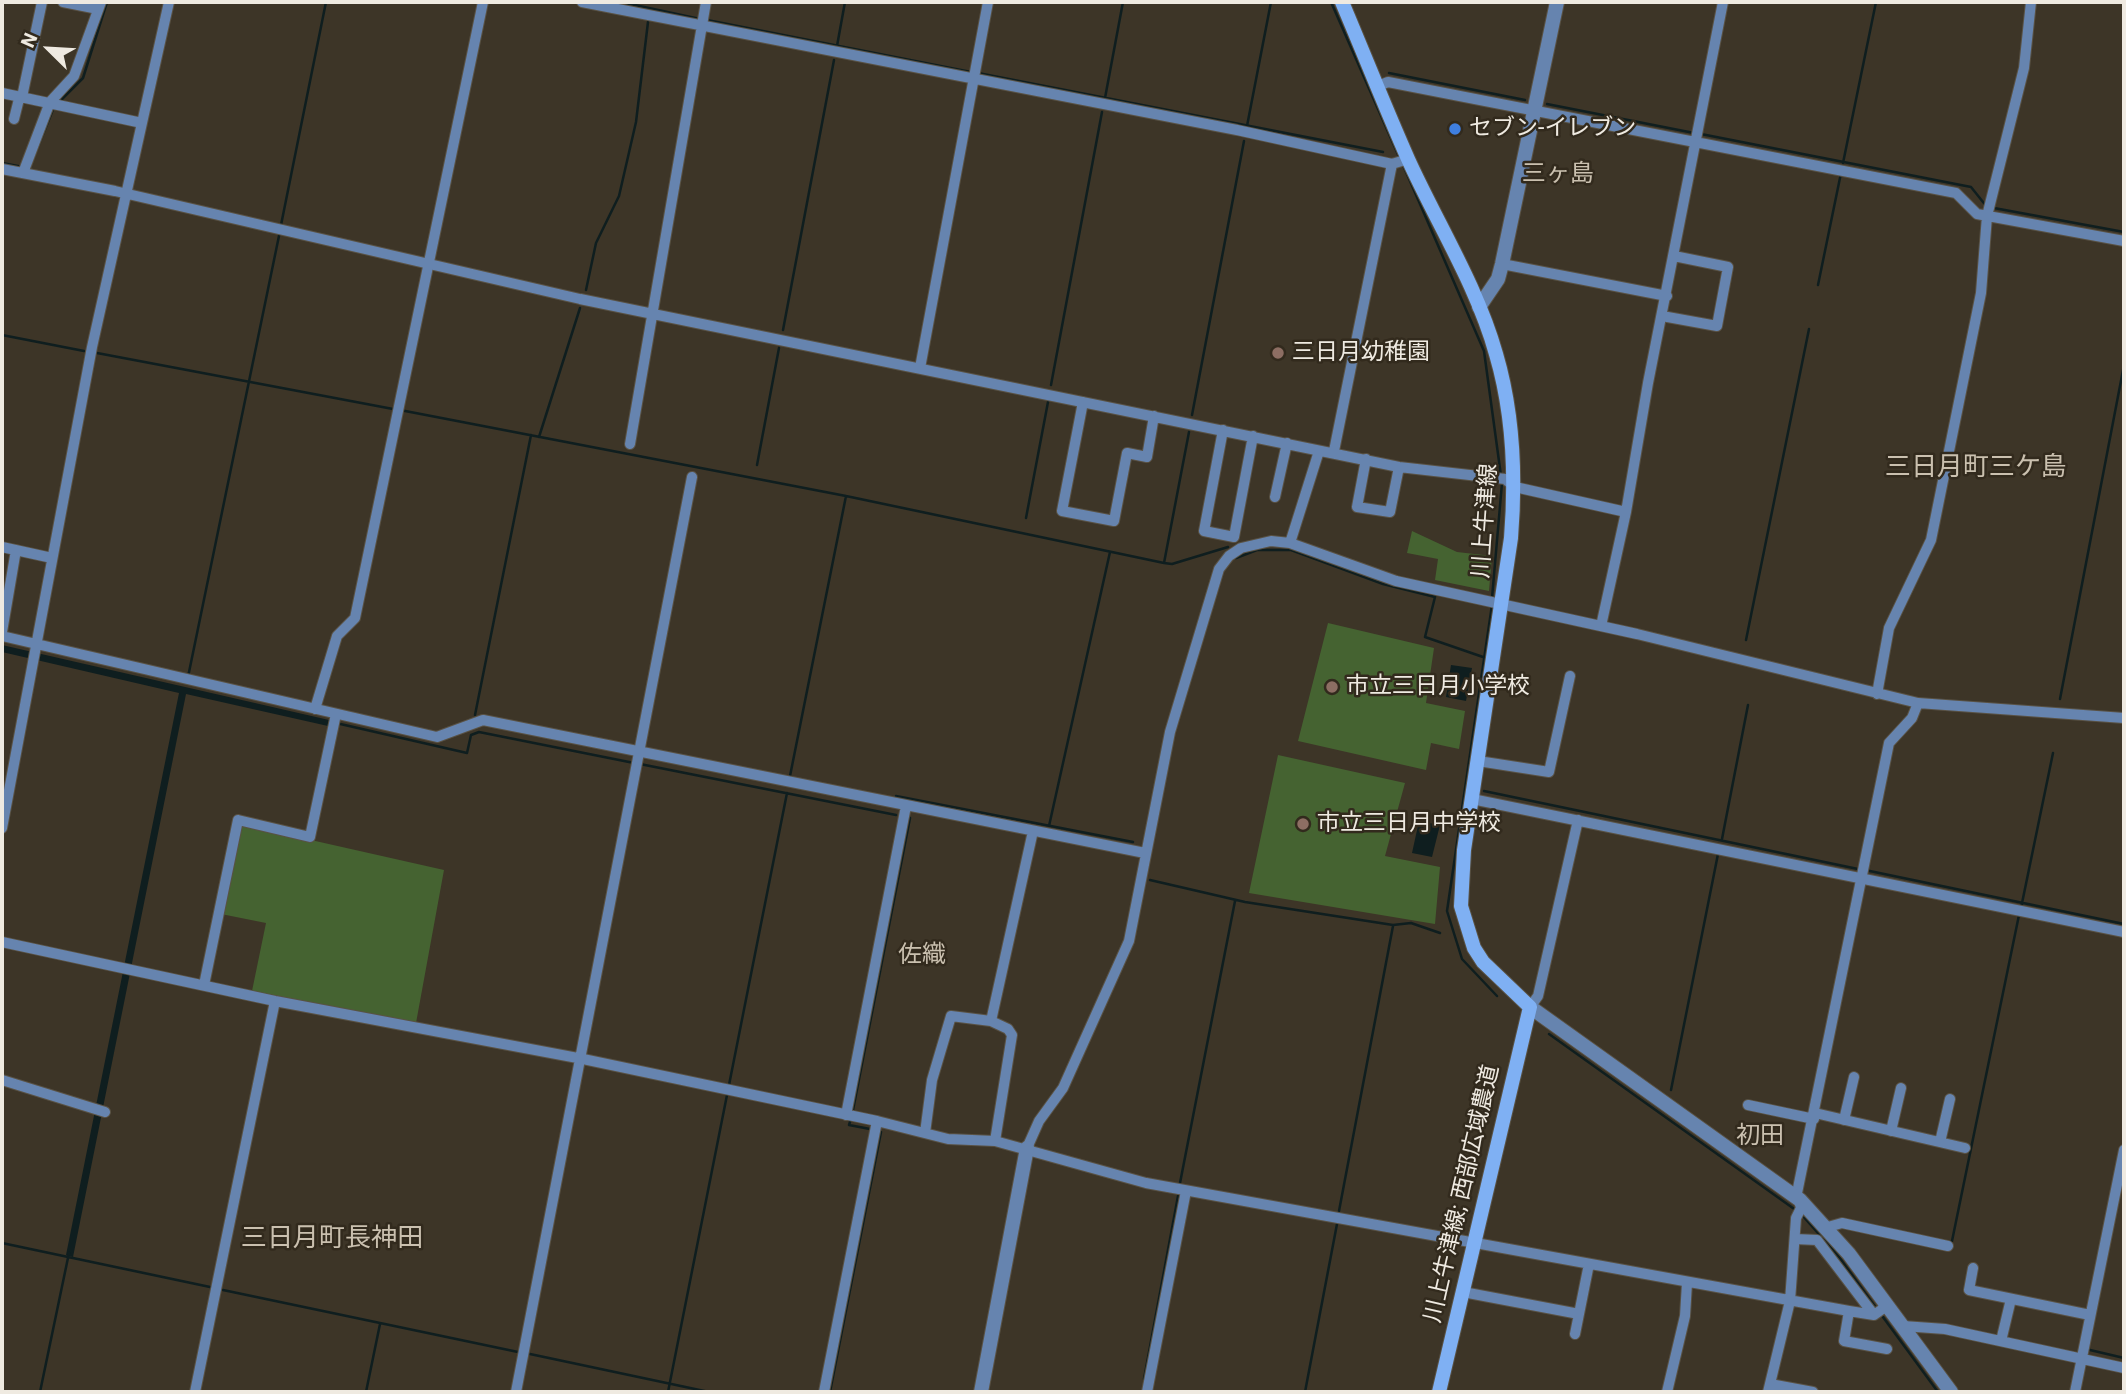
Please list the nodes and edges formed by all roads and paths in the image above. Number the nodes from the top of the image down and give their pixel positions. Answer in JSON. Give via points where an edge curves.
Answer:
{"nodes":[{"id":1,"x":42,"y":2,"type":"edge"},
{"id":2,"x":63,"y":2,"type":"edge"},
{"id":3,"x":169,"y":2,"type":"edge"},
{"id":4,"x":483,"y":2,"type":"edge"},
{"id":5,"x":582,"y":2,"type":"edge"},
{"id":6,"x":706,"y":2,"type":"edge"},
{"id":7,"x":988,"y":2,"type":"edge"},
{"id":8,"x":1342,"y":2,"type":"edge"},
{"id":9,"x":1557,"y":2,"type":"edge"},
{"id":10,"x":1723,"y":2,"type":"edge"},
{"id":11,"x":2031,"y":2,"type":"edge"},
{"id":12,"x":100,"y":5,"type":"edge"},
{"id":13,"x":703,"y":21,"type":"junction"},
{"id":14,"x":973,"y":79,"type":"junction"},
{"id":15,"x":1378,"y":86,"type":"junction"},
{"id":16,"x":2,"y":93,"type":"edge"},
{"id":17,"x":22,"y":97,"type":"junction"},
{"id":18,"x":50,"y":102,"type":"junction"},
{"id":19,"x":1533,"y":110,"type":"junction"},
{"id":20,"x":14,"y":119,"type":"dead end"},
{"id":21,"x":142,"y":123,"type":"junction"},
{"id":22,"x":1696,"y":142,"type":"junction"},
{"id":23,"x":1408,"y":159,"type":"junction"},
{"id":24,"x":1392,"y":164,"type":"junction"},
{"id":25,"x":24,"y":168,"type":"junction"},
{"id":26,"x":2,"y":170,"type":"edge"},
{"id":27,"x":125,"y":194,"type":"junction"},
{"id":28,"x":1987,"y":216,"type":"junction"},
{"id":29,"x":2124,"y":241,"type":"edge"},
{"id":30,"x":1674,"y":256,"type":"junction"},
{"id":31,"x":1502,"y":264,"type":"junction"},
{"id":32,"x":431,"y":265,"type":"junction"},
{"id":33,"x":1667,"y":296,"type":"junction"},
{"id":34,"x":1479,"y":306,"type":"junction"},
{"id":35,"x":654,"y":313,"type":"junction"},
{"id":36,"x":1662,"y":316,"type":"junction"},
{"id":37,"x":920,"y":368,"type":"junction"},
{"id":38,"x":1083,"y":402,"type":"junction"},
{"id":39,"x":1154,"y":416,"type":"junction"},
{"id":40,"x":1223,"y":430,"type":"junction"},
{"id":41,"x":1253,"y":436,"type":"junction"},
{"id":42,"x":1287,"y":443,"type":"junction"},
{"id":43,"x":629,"y":444,"type":"dead end"},
{"id":44,"x":1318,"y":450,"type":"junction"},
{"id":45,"x":1334,"y":451,"type":"junction"},
{"id":46,"x":1366,"y":459,"type":"junction"},
{"id":47,"x":1398,"y":467,"type":"junction"},
{"id":48,"x":692,"y":477,"type":"dead end"},
{"id":49,"x":1506,"y":482,"type":"junction"},
{"id":50,"x":1275,"y":496,"type":"dead end"},
{"id":51,"x":1626,"y":512,"type":"junction"},
{"id":52,"x":1290,"y":543,"type":"junction"},
{"id":53,"x":2,"y":547,"type":"edge"},
{"id":54,"x":16,"y":550,"type":"junction"},
{"id":55,"x":52,"y":558,"type":"junction"},
{"id":56,"x":1495,"y":601,"type":"junction"},
{"id":57,"x":1601,"y":626,"type":"junction"},
{"id":58,"x":2,"y":634,"type":"edge"},
{"id":59,"x":35,"y":647,"type":"junction"},
{"id":60,"x":1570,"y":676,"type":"dead end"},
{"id":61,"x":1877,"y":694,"type":"junction"},
{"id":62,"x":1918,"y":704,"type":"junction"},
{"id":63,"x":315,"y":709,"type":"junction"},
{"id":64,"x":336,"y":714,"type":"junction"},
{"id":65,"x":2124,"y":718,"type":"edge"},
{"id":66,"x":640,"y":753,"type":"junction"},
{"id":67,"x":1478,"y":761,"type":"junction"},
{"id":68,"x":1472,"y":799,"type":"junction"},
{"id":69,"x":906,"y":806,"type":"junction"},
{"id":70,"x":1578,"y":820,"type":"junction"},
{"id":71,"x":2,"y":828,"type":"edge"},
{"id":72,"x":1033,"y":831,"type":"junction"},
{"id":73,"x":1145,"y":853,"type":"junction"},
{"id":74,"x":1863,"y":878,"type":"junction"},
{"id":75,"x":2124,"y":932,"type":"edge"},
{"id":76,"x":2,"y":942,"type":"edge"},
{"id":77,"x":204,"y":985,"type":"junction"},
{"id":78,"x":275,"y":1001,"type":"junction"},
{"id":79,"x":1530,"y":1007,"type":"junction"},
{"id":80,"x":991,"y":1021,"type":"junction"},
{"id":81,"x":583,"y":1059,"type":"junction"},
{"id":82,"x":1854,"y":1077,"type":"dead end"},
{"id":83,"x":2,"y":1080,"type":"edge"},
{"id":84,"x":1901,"y":1088,"type":"dead end"},
{"id":85,"x":1950,"y":1099,"type":"dead end"},
{"id":86,"x":1748,"y":1105,"type":"dead end"},
{"id":87,"x":105,"y":1112,"type":"dead end"},
{"id":88,"x":846,"y":1115,"type":"junction"},
{"id":89,"x":1815,"y":1116,"type":"junction"},
{"id":90,"x":1844,"y":1120,"type":"junction"},
{"id":91,"x":877,"y":1121,"type":"junction"},
{"id":92,"x":1891,"y":1131,"type":"junction"},
{"id":93,"x":925,"y":1133,"type":"junction"},
{"id":94,"x":995,"y":1141,"type":"junction"},
{"id":95,"x":1940,"y":1142,"type":"junction"},
{"id":96,"x":1027,"y":1148,"type":"junction"},
{"id":97,"x":1965,"y":1148,"type":"dead end"},
{"id":98,"x":2124,"y":1150,"type":"edge"},
{"id":99,"x":1186,"y":1191,"type":"junction"},
{"id":100,"x":1799,"y":1209,"type":"junction"},
{"id":101,"x":1828,"y":1227,"type":"junction"},
{"id":102,"x":1795,"y":1239,"type":"junction"},
{"id":103,"x":1474,"y":1243,"type":"junction"},
{"id":104,"x":1948,"y":1247,"type":"dead end"},
{"id":105,"x":1589,"y":1264,"type":"junction"},
{"id":106,"x":1973,"y":1268,"type":"dead end"},
{"id":107,"x":1687,"y":1283,"type":"junction"},
{"id":108,"x":1463,"y":1292,"type":"junction"},
{"id":109,"x":2011,"y":1299,"type":"junction"},
{"id":110,"x":1790,"y":1301,"type":"junction"},
{"id":111,"x":1888,"y":1305,"type":"junction"},
{"id":112,"x":1849,"y":1311,"type":"junction"},
{"id":113,"x":1579,"y":1314,"type":"junction"},
{"id":114,"x":1874,"y":1315,"type":"junction"},
{"id":115,"x":2090,"y":1315,"type":"junction"},
{"id":116,"x":1903,"y":1326,"type":"junction"},
{"id":117,"x":1575,"y":1334,"type":"dead end"},
{"id":118,"x":2001,"y":1341,"type":"junction"},
{"id":119,"x":1886,"y":1349,"type":"dead end"},
{"id":120,"x":2082,"y":1359,"type":"junction"},
{"id":121,"x":2124,"y":1368,"type":"edge"},
{"id":122,"x":1769,"y":1388,"type":"edge"},
{"id":123,"x":195,"y":1392,"type":"edge"},
{"id":124,"x":516,"y":1392,"type":"edge"},
{"id":125,"x":824,"y":1392,"type":"edge"},
{"id":126,"x":981,"y":1392,"type":"edge"},
{"id":127,"x":1147,"y":1392,"type":"edge"},
{"id":128,"x":1439,"y":1392,"type":"edge"},
{"id":129,"x":1667,"y":1392,"type":"edge"},
{"id":130,"x":1813,"y":1392,"type":"edge"},
{"id":131,"x":1951,"y":1392,"type":"edge"},
{"id":132,"x":2076,"y":1392,"type":"edge"}],
"edges":[{"from":1,"to":17,"type":"street"},
{"from":2,"to":12,"type":"street"},
{"from":3,"to":21,"type":"street"},
{"from":4,"to":32,"type":"street"},
{"from":5,"to":13,"type":"street"},
{"from":6,"to":13,"type":"street"},
{"from":7,"to":14,"type":"street"},
{"from":8,"to":15,"type":"main road","name":"川上牛津線"},
{"from":9,"to":19,"type":"street"},
{"from":10,"to":22,"type":"street"},
{"from":11,"to":28,"type":"street","via":[[2024,68]]},
{"from":12,"to":18,"type":"street","via":[[74,76]]},
{"from":13,"to":14,"type":"street"},
{"from":13,"to":35,"type":"street"},
{"from":14,"to":24,"type":"street"},
{"from":14,"to":37,"type":"street"},
{"from":15,"to":19,"type":"street","via":[[1388,82]]},
{"from":15,"to":23,"type":"main road","name":"川上牛津線"},
{"from":16,"to":17,"type":"street"},
{"from":17,"to":18,"type":"street"},
{"from":17,"to":20,"type":"street"},
{"from":18,"to":21,"type":"street"},
{"from":18,"to":25,"type":"street"},
{"from":19,"to":22,"type":"street"},
{"from":19,"to":31,"type":"street"},
{"from":21,"to":27,"type":"street"},
{"from":22,"to":28,"type":"street","via":[[1956,193],[1977,214]]},
{"from":22,"to":30,"type":"street"},
{"from":23,"to":24,"type":"street"},
{"from":23,"to":34,"type":"main road","name":"川上牛津線"},
{"from":24,"to":45,"type":"street"},
{"from":25,"to":26,"type":"street"},
{"from":25,"to":27,"type":"street"},
{"from":27,"to":32,"type":"street"},
{"from":27,"to":55,"type":"street"},
{"from":28,"to":29,"type":"street"},
{"from":28,"to":61,"type":"street","via":[[1981,293],[1931,540],[1889,628]]},
{"from":30,"to":33,"type":"street"},
{"from":30,"to":36,"type":"street","via":[[1728,267],[1717,327]]},
{"from":31,"to":33,"type":"street"},
{"from":31,"to":34,"type":"street","via":[[1498,279]]},
{"from":32,"to":35,"type":"street"},
{"from":32,"to":63,"type":"street","via":[[355,618],[337,636]]},
{"from":33,"to":36,"type":"street"},
{"from":34,"to":49,"type":"main road","name":"川上牛津線","via":[[1502,378],[1513,442]]},
{"from":35,"to":37,"type":"street"},
{"from":35,"to":43,"type":"street"},
{"from":36,"to":51,"type":"street"},
{"from":37,"to":38,"type":"street"},
{"from":38,"to":39,"type":"street"},
{"from":38,"to":39,"type":"street","via":[[1062,511],[1114,521],[1127,453],[1147,457]]},
{"from":39,"to":40,"type":"street"},
{"from":40,"to":41,"type":"street"},
{"from":40,"to":41,"type":"street","via":[[1204,531],[1234,537]]},
{"from":41,"to":42,"type":"street"},
{"from":42,"to":44,"type":"street"},
{"from":42,"to":50,"type":"street"},
{"from":44,"to":45,"type":"street"},
{"from":44,"to":52,"type":"street"},
{"from":45,"to":46,"type":"street"},
{"from":46,"to":47,"type":"street"},
{"from":46,"to":47,"type":"street","via":[[1357,508],[1390,512]]},
{"from":47,"to":49,"type":"street"},
{"from":48,"to":66,"type":"street"},
{"from":49,"to":51,"type":"street"},
{"from":49,"to":56,"type":"main road","name":"川上牛津線"},
{"from":51,"to":57,"type":"street"},
{"from":52,"to":56,"type":"street","via":[[1396,580]]},
{"from":52,"to":73,"type":"street","via":[[1271,541],[1241,548],[1219,569],[1170,732]]},
{"from":53,"to":54,"type":"street"},
{"from":54,"to":55,"type":"street"},
{"from":54,"to":58,"type":"street"},
{"from":55,"to":59,"type":"street"},
{"from":56,"to":57,"type":"street"},
{"from":56,"to":67,"type":"main road","name":"川上牛津線"},
{"from":57,"to":61,"type":"street"},
{"from":58,"to":59,"type":"street"},
{"from":59,"to":63,"type":"street"},
{"from":59,"to":71,"type":"street"},
{"from":60,"to":67,"type":"street","via":[[1549,772]]},
{"from":61,"to":62,"type":"street"},
{"from":62,"to":65,"type":"street"},
{"from":62,"to":74,"type":"street","via":[[1912,718],[1889,743]]},
{"from":63,"to":64,"type":"street"},
{"from":64,"to":66,"type":"street","via":[[437,737],[483,720]]},
{"from":64,"to":77,"type":"street","via":[[310,836],[238,820]]},
{"from":66,"to":69,"type":"street"},
{"from":66,"to":81,"type":"street"},
{"from":67,"to":68,"type":"main road","name":"川上牛津線"},
{"from":68,"to":70,"type":"street"},
{"from":68,"to":79,"type":"main road","name":"川上牛津線","via":[[1461,878],[1467,930],[1483,962]]},
{"from":69,"to":72,"type":"street"},
{"from":69,"to":88,"type":"street"},
{"from":70,"to":74,"type":"street"},
{"from":70,"to":79,"type":"street","via":[[1538,996]]},
{"from":72,"to":73,"type":"street"},
{"from":72,"to":80,"type":"street"},
{"from":73,"to":96,"type":"street","via":[[1126,949],[1063,1088],[1034,1128]]},
{"from":74,"to":75,"type":"street"},
{"from":74,"to":89,"type":"street"},
{"from":76,"to":77,"type":"street"},
{"from":77,"to":78,"type":"street"},
{"from":78,"to":81,"type":"street"},
{"from":78,"to":123,"type":"street"},
{"from":79,"to":100,"type":"street"},
{"from":79,"to":103,"type":"main road","name":"川上牛津線; 西部広域農道"},
{"from":80,"to":93,"type":"street","via":[[951,1016],[932,1080]]},
{"from":80,"to":94,"type":"street","via":[[1012,1035]]},
{"from":81,"to":88,"type":"street"},
{"from":81,"to":124,"type":"street"},
{"from":82,"to":90,"type":"street"},
{"from":83,"to":87,"type":"street"},
{"from":84,"to":92,"type":"street"},
{"from":85,"to":95,"type":"street"},
{"from":86,"to":89,"type":"street"},
{"from":88,"to":91,"type":"street"},
{"from":89,"to":90,"type":"street"},
{"from":89,"to":100,"type":"street","via":[[1797,1193]]},
{"from":90,"to":92,"type":"street"},
{"from":91,"to":93,"type":"street"},
{"from":91,"to":125,"type":"street"},
{"from":92,"to":95,"type":"street"},
{"from":93,"to":94,"type":"street"},
{"from":94,"to":96,"type":"street"},
{"from":95,"to":97,"type":"street"},
{"from":96,"to":99,"type":"street"},
{"from":96,"to":126,"type":"street"},
{"from":98,"to":115,"type":"street"},
{"from":99,"to":103,"type":"street"},
{"from":99,"to":127,"type":"street"},
{"from":100,"to":101,"type":"street"},
{"from":100,"to":102,"type":"street"},
{"from":101,"to":104,"type":"street","via":[[1842,1223]]},
{"from":101,"to":111,"type":"street"},
{"from":102,"to":110,"type":"street"},
{"from":102,"to":114,"type":"street","via":[[1817,1241]]},
{"from":103,"to":105,"type":"street"},
{"from":103,"to":108,"type":"main road","name":"川上牛津線; 西部広域農道"},
{"from":105,"to":107,"type":"street"},
{"from":105,"to":113,"type":"street"},
{"from":106,"to":109,"type":"street","via":[[1969,1290]]},
{"from":107,"to":110,"type":"street"},
{"from":107,"to":129,"type":"street","via":[[1685,1316]]},
{"from":108,"to":113,"type":"street"},
{"from":108,"to":128,"type":"main road","name":"川上牛津線; 西部広域農道"},
{"from":109,"to":115,"type":"street"},
{"from":109,"to":118,"type":"street"},
{"from":110,"to":112,"type":"street"},
{"from":110,"to":122,"type":"street"},
{"from":111,"to":114,"type":"street"},
{"from":111,"to":116,"type":"street"},
{"from":112,"to":114,"type":"street"},
{"from":112,"to":119,"type":"street","via":[[1844,1341]]},
{"from":113,"to":117,"type":"street"},
{"from":115,"to":120,"type":"street"},
{"from":116,"to":118,"type":"street"},
{"from":116,"to":131,"type":"street"},
{"from":118,"to":120,"type":"street"},
{"from":120,"to":121,"type":"street"},
{"from":120,"to":132,"type":"street"},
{"from":122,"to":130,"type":"street"}]}
